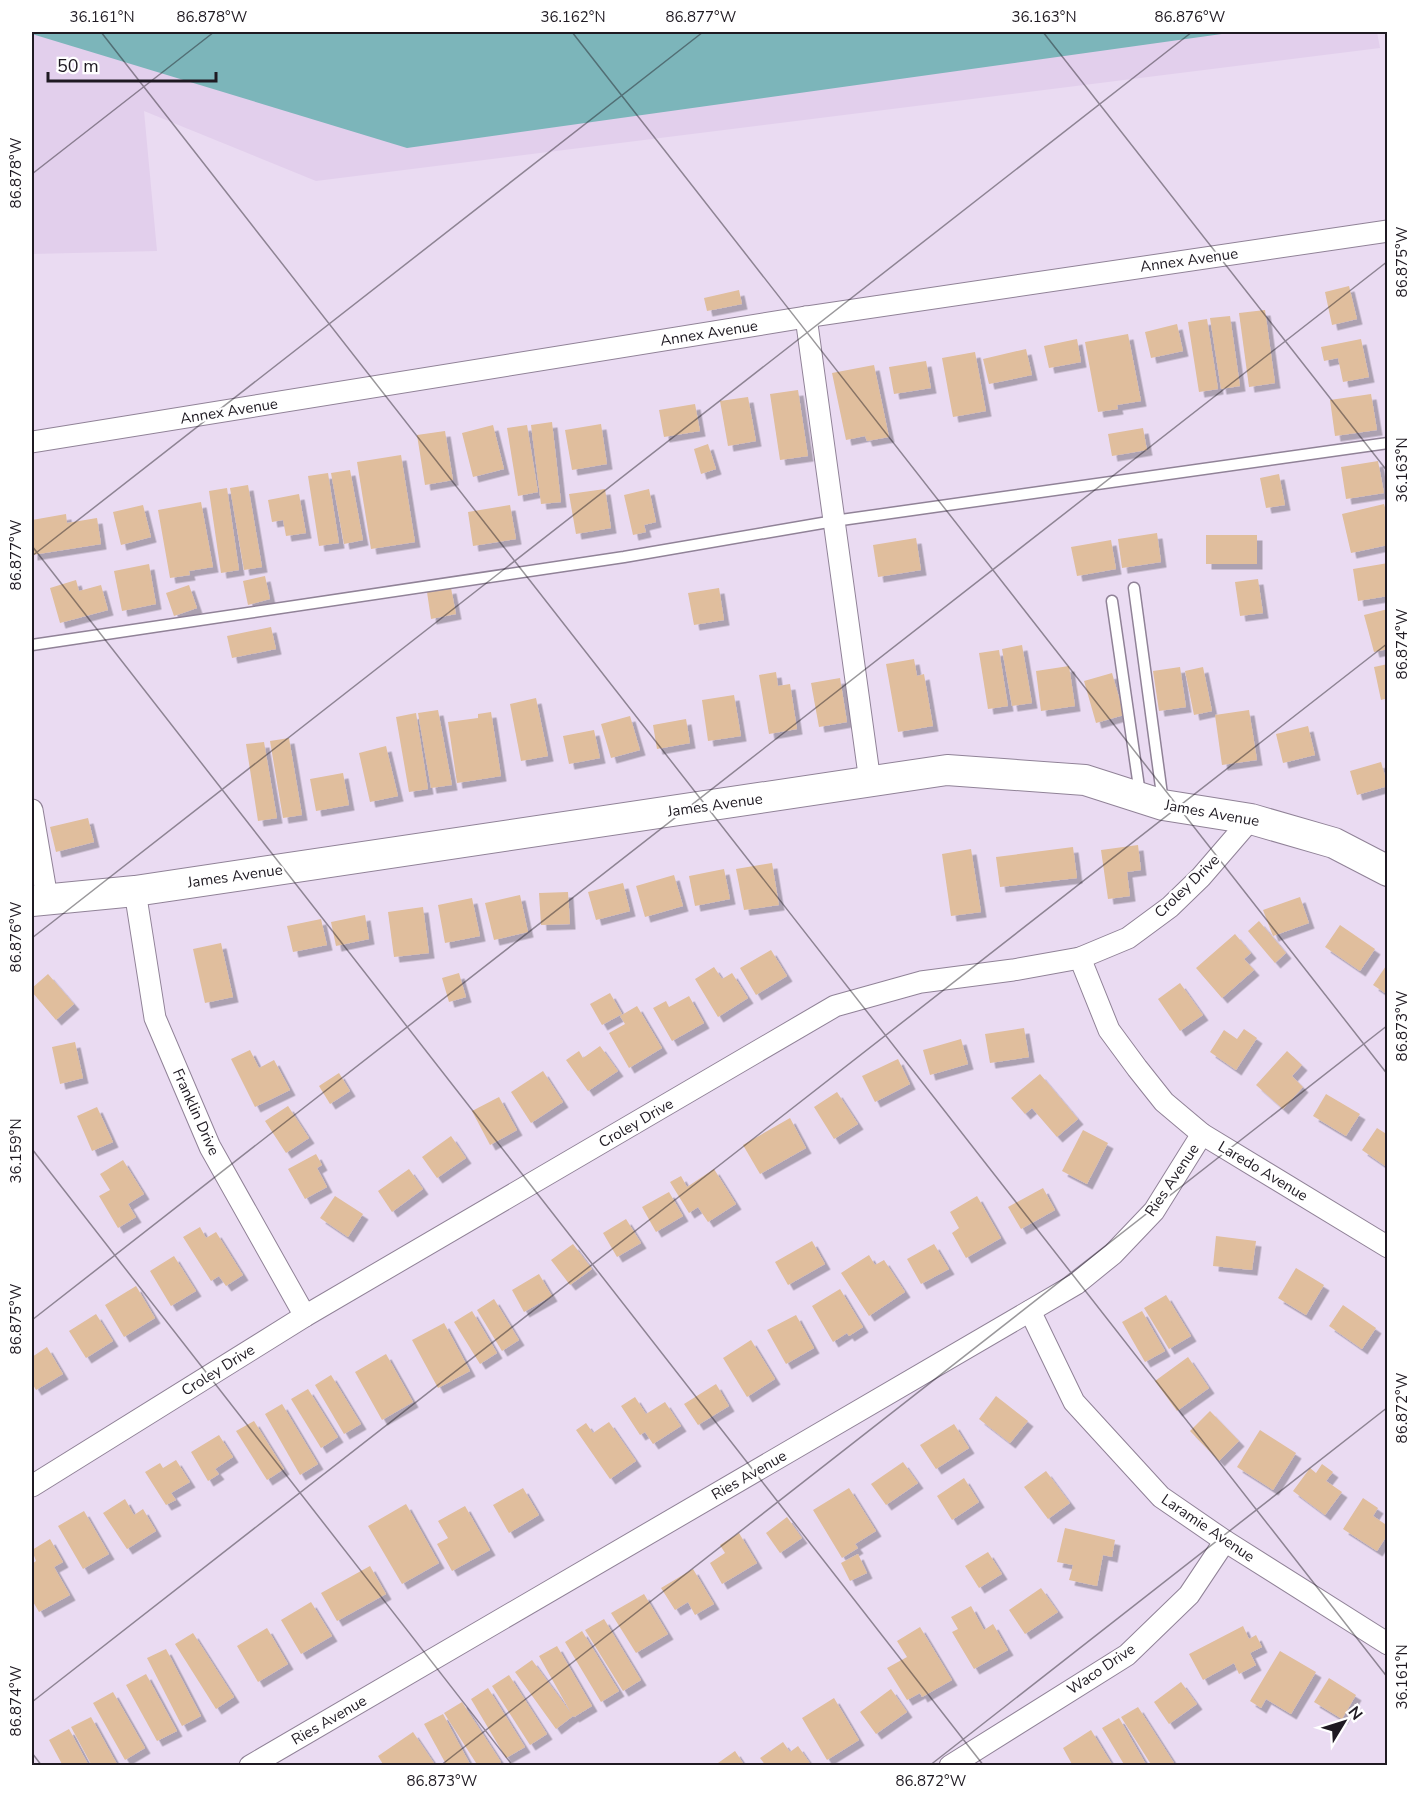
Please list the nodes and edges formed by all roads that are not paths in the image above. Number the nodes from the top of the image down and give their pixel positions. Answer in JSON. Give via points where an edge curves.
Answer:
{"nodes":[{"id":1,"x":1388,"y":231,"type":"edge"},
{"id":2,"x":806,"y":317,"type":"junction"},
{"id":3,"x":32,"y":442,"type":"edge"},
{"id":4,"x":1388,"y":443,"type":"edge"},
{"id":5,"x":834,"y":520,"type":"junction"},
{"id":6,"x":1134,"y":588,"type":"dead end"},
{"id":7,"x":1112,"y":601,"type":"dead end"},
{"id":8,"x":32,"y":645,"type":"edge"},
{"id":9,"x":870,"y":782,"type":"junction"},
{"id":10,"x":1152,"y":801,"type":"junction"},
{"id":11,"x":32,"y":810,"type":"edge"},
{"id":12,"x":1251,"y":819,"type":"junction"},
{"id":13,"x":1388,"y":871,"type":"edge"},
{"id":14,"x":135,"y":891,"type":"junction"},
{"id":15,"x":39,"y":899,"type":"edge"},
{"id":16,"x":1080,"y":958,"type":"junction"},
{"id":17,"x":1202,"y":1134,"type":"junction"},
{"id":18,"x":1388,"y":1246,"type":"edge"},
{"id":19,"x":1029,"y":1311,"type":"junction"},
{"id":20,"x":305,"y":1316,"type":"junction"},
{"id":21,"x":32,"y":1486,"type":"edge"},
{"id":22,"x":1225,"y":1541,"type":"junction"},
{"id":23,"x":1388,"y":1644,"type":"edge"},
{"id":24,"x":250,"y":1766,"type":"edge"},
{"id":25,"x":950,"y":1766,"type":"edge"}],
"edges":[{"from":1,"to":2,"type":"street","name":"Annex Avenue"},
{"from":2,"to":3,"type":"street","name":"Annex Avenue"},
{"from":2,"to":5,"type":"street"},
{"from":4,"to":5,"type":"lane"},
{"from":5,"to":8,"type":"lane","via":[[624,557]]},
{"from":5,"to":9,"type":"street"},
{"from":6,"to":10,"type":"lane"},
{"from":7,"to":10,"type":"lane"},
{"from":9,"to":10,"type":"street","name":"James Avenue","via":[[947,770],[1085,780]]},
{"from":9,"to":14,"type":"street","name":"James Avenue"},
{"from":10,"to":12,"type":"street","name":"James Avenue"},
{"from":11,"to":15,"type":"street"},
{"from":12,"to":13,"type":"street","name":"James Avenue","via":[[1334,843]]},
{"from":12,"to":16,"type":"street","name":"Croley Drive","via":[[1170,907],[1128,938]]},
{"from":14,"to":15,"type":"street","name":"James Avenue"},
{"from":14,"to":20,"type":"street","name":"Franklin Drive","via":[[155,1018],[210,1147]]},
{"from":16,"to":17,"type":"street","name":"Laredo Avenue","via":[[1109,1030],[1164,1102]]},
{"from":16,"to":20,"type":"street","name":"Croley Drive","via":[[921,982],[835,1006]]},
{"from":17,"to":18,"type":"street","name":"Laredo Avenue"},
{"from":17,"to":19,"type":"street","name":"Ries Avenue","via":[[1154,1211],[1113,1254],[1076,1284]]},
{"from":19,"to":22,"type":"street","name":"Laramie Avenue","via":[[1074,1402],[1161,1497]]},
{"from":19,"to":24,"type":"street","name":"Ries Avenue"},
{"from":20,"to":21,"type":"street","name":"Croley Drive"},
{"from":22,"to":23,"type":"street","name":"Laramie Avenue"},
{"from":22,"to":25,"type":"street","name":"Waco Drive","via":[[1189,1595],[1127,1655]]}]}
